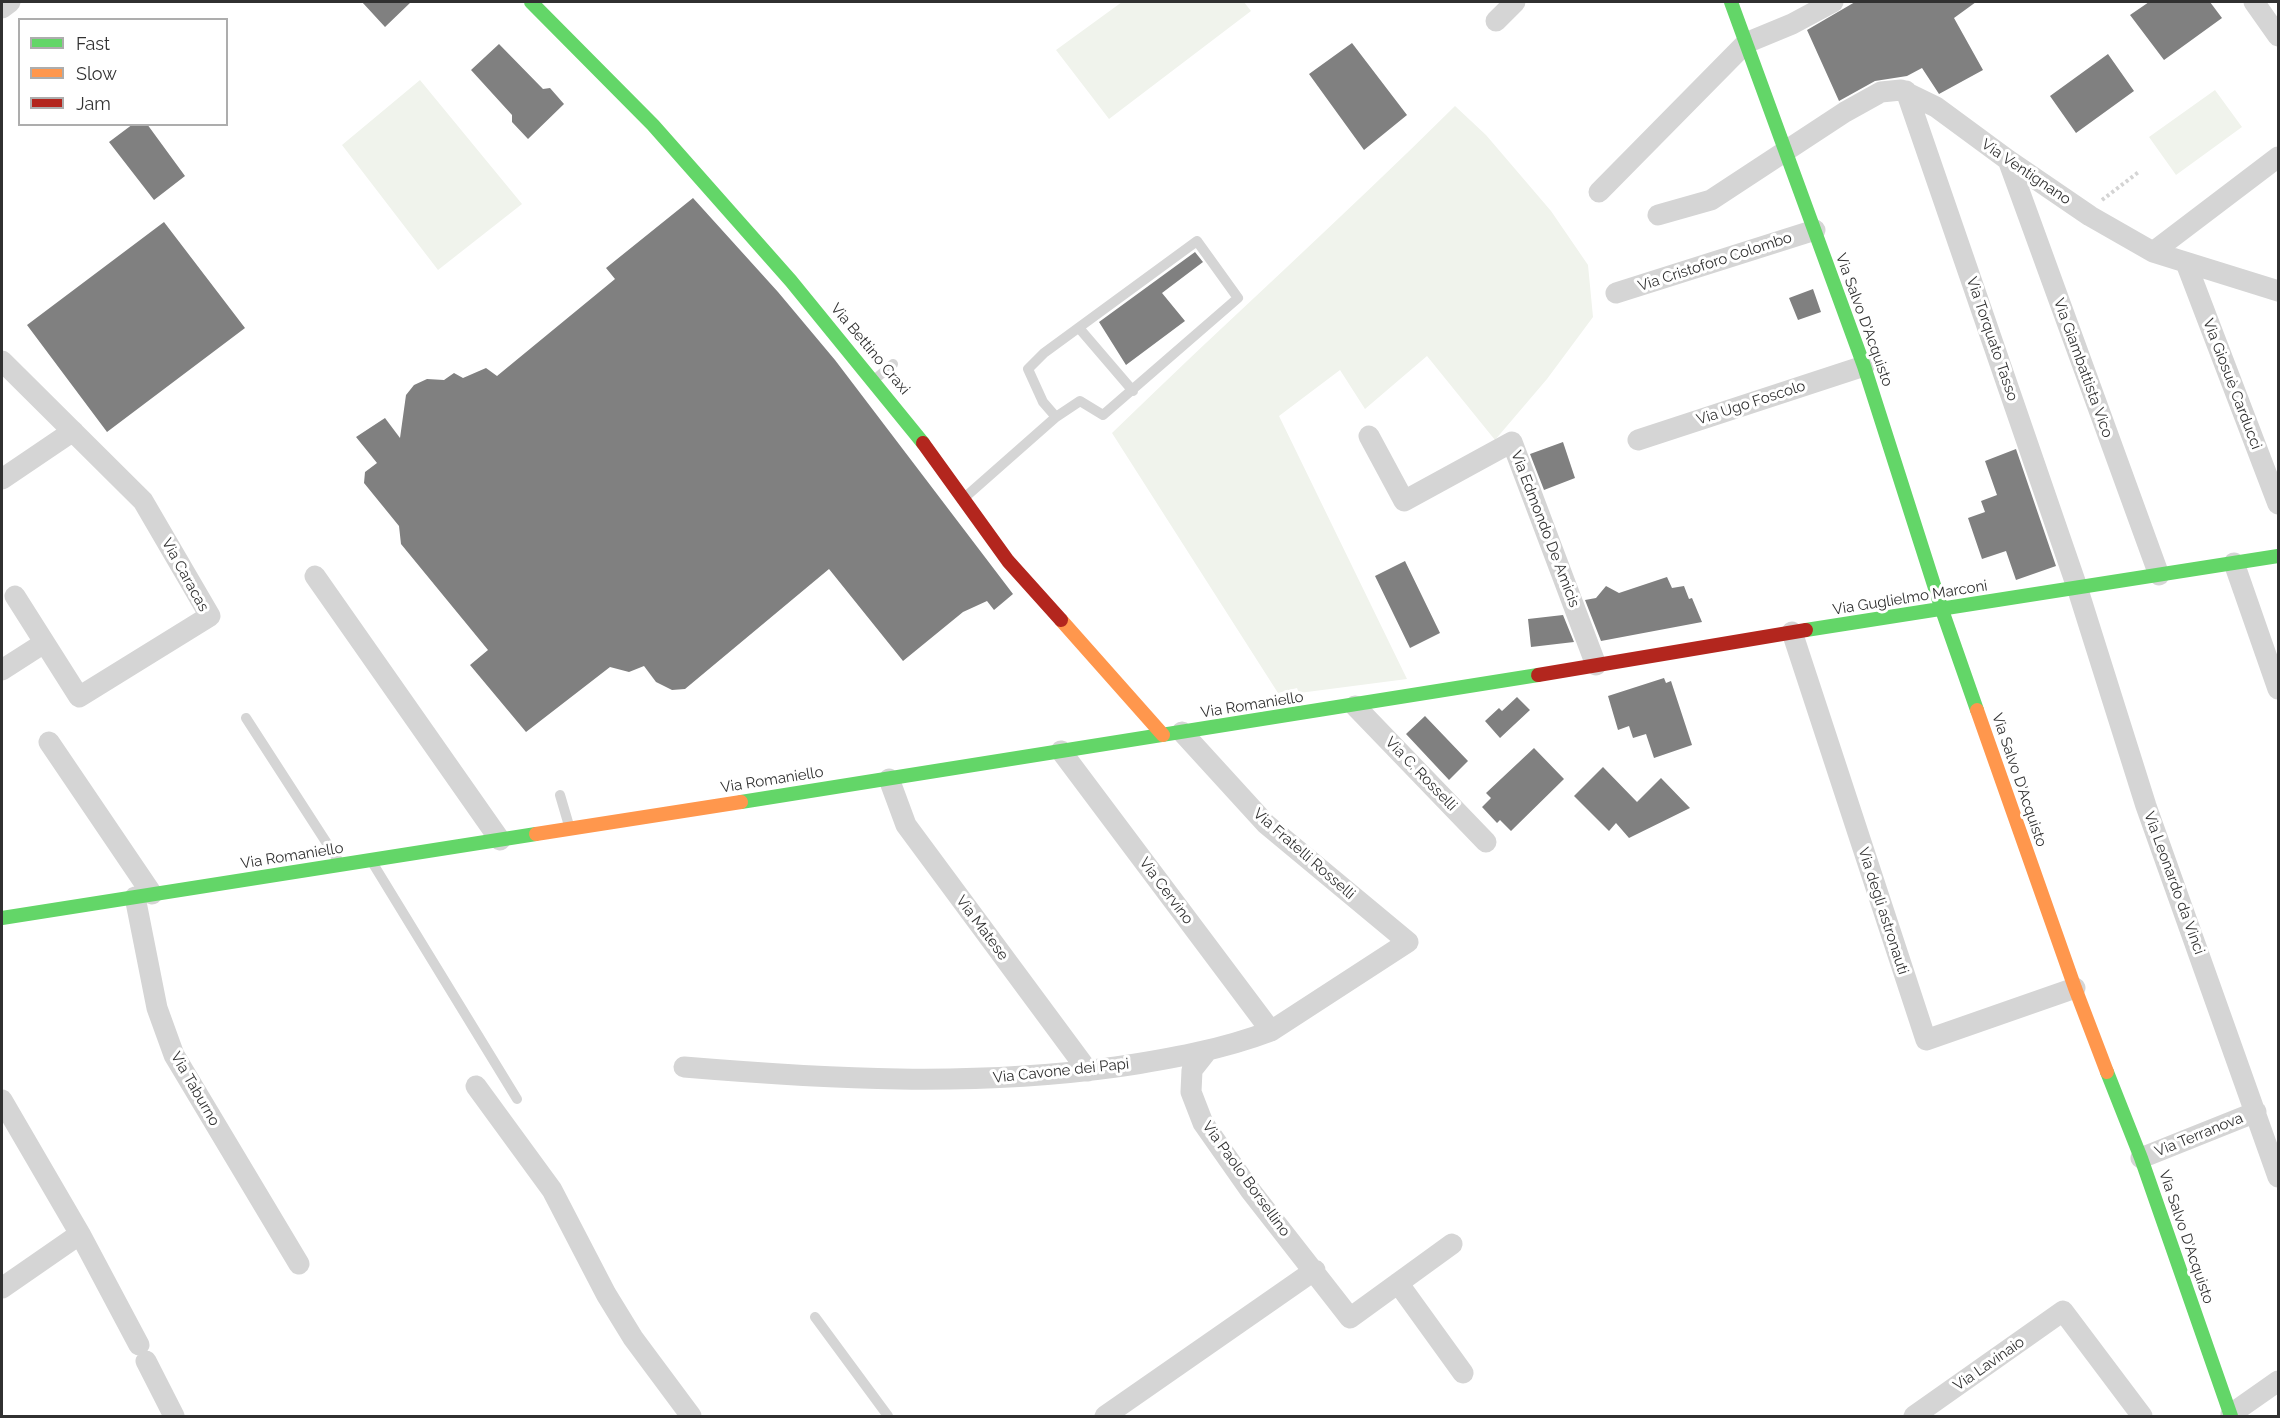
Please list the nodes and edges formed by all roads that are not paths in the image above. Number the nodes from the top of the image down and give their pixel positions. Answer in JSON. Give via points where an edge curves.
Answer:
{"nodes":[{"id":1,"x":10,"y":2,"type":"edge"},
{"id":2,"x":531,"y":2,"type":"edge"},
{"id":3,"x":1515,"y":2,"type":"edge"},
{"id":4,"x":1731,"y":2,"type":"edge"},
{"id":5,"x":1833,"y":2,"type":"edge"},
{"id":6,"x":2254,"y":2,"type":"edge"},
{"id":7,"x":2,"y":8,"type":"edge"},
{"id":8,"x":1496,"y":21,"type":"dead end"},
{"id":9,"x":2278,"y":36,"type":"edge"},
{"id":10,"x":1746,"y":43,"type":"junction"},
{"id":11,"x":1906,"y":91,"type":"junction"},
{"id":12,"x":1786,"y":151,"type":"junction"},
{"id":13,"x":2278,"y":157,"type":"edge"},
{"id":14,"x":2008,"y":160,"type":"junction"},
{"id":15,"x":1599,"y":192,"type":"dead end"},
{"id":16,"x":1658,"y":215,"type":"dead end"},
{"id":17,"x":1815,"y":230,"type":"junction"},
{"id":18,"x":2153,"y":252,"type":"junction"},
{"id":19,"x":2186,"y":263,"type":"junction"},
{"id":20,"x":2278,"y":291,"type":"edge"},
{"id":21,"x":1616,"y":293,"type":"dead end"},
{"id":22,"x":1078,"y":328,"type":"junction"},
{"id":23,"x":2,"y":361,"type":"edge"},
{"id":24,"x":893,"y":364,"type":"dead end"},
{"id":25,"x":1864,"y":366,"type":"junction"},
{"id":26,"x":874,"y":380,"type":"junction"},
{"id":27,"x":1133,"y":392,"type":"junction"},
{"id":28,"x":1056,"y":417,"type":"junction"},
{"id":29,"x":73,"y":431,"type":"junction"},
{"id":30,"x":1369,"y":436,"type":"dead end"},
{"id":31,"x":1638,"y":440,"type":"dead end"},
{"id":32,"x":2,"y":479,"type":"edge"},
{"id":33,"x":963,"y":499,"type":"junction"},
{"id":34,"x":2278,"y":504,"type":"edge"},
{"id":35,"x":2278,"y":556,"type":"edge"},
{"id":36,"x":2234,"y":563,"type":"junction"},
{"id":37,"x":2159,"y":575,"type":"junction"},
{"id":38,"x":315,"y":576,"type":"dead end"},
{"id":39,"x":2078,"y":587,"type":"junction"},
{"id":40,"x":15,"y":596,"type":"dead end"},
{"id":41,"x":1942,"y":610,"type":"junction"},
{"id":42,"x":1792,"y":632,"type":"junction"},
{"id":43,"x":44,"y":643,"type":"junction"},
{"id":44,"x":1596,"y":665,"type":"junction"},
{"id":45,"x":2,"y":670,"type":"edge"},
{"id":46,"x":1546,"y":673,"type":"joint"},
{"id":47,"x":2278,"y":689,"type":"edge"},
{"id":48,"x":1355,"y":706,"type":"junction"},
{"id":49,"x":246,"y":718,"type":"dead end"},
{"id":50,"x":1173,"y":734,"type":"junction"},
{"id":51,"x":49,"y":742,"type":"dead end"},
{"id":52,"x":1061,"y":751,"type":"junction"},
{"id":53,"x":889,"y":779,"type":"junction"},
{"id":54,"x":560,"y":795,"type":"dead end"},
{"id":55,"x":570,"y":829,"type":"junction"},
{"id":56,"x":500,"y":840,"type":"junction"},
{"id":57,"x":1486,"y":842,"type":"dead end"},
{"id":58,"x":371,"y":860,"type":"junction"},
{"id":59,"x":341,"y":865,"type":"junction"},
{"id":60,"x":143,"y":896,"type":"junction"},
{"id":61,"x":2,"y":918,"type":"edge"},
{"id":62,"x":1408,"y":942,"type":"joint"},
{"id":63,"x":2075,"y":988,"type":"junction"},
{"id":64,"x":1271,"y":1031,"type":"junction"},
{"id":65,"x":1207,"y":1051,"type":"junction"},
{"id":66,"x":684,"y":1066,"type":"dead end"},
{"id":67,"x":1088,"y":1071,"type":"junction"},
{"id":68,"x":476,"y":1086,"type":"dead end"},
{"id":69,"x":518,"y":1100,"type":"dead end"},
{"id":70,"x":4,"y":1111,"type":"edge"},
{"id":71,"x":2256,"y":1112,"type":"junction"},
{"id":72,"x":2271,"y":1129,"type":"edge"},
{"id":73,"x":2141,"y":1158,"type":"junction"},
{"id":74,"x":2278,"y":1177,"type":"edge"},
{"id":75,"x":80,"y":1234,"type":"junction"},
{"id":76,"x":1452,"y":1244,"type":"dead end"},
{"id":77,"x":299,"y":1264,"type":"dead end"},
{"id":78,"x":1315,"y":1270,"type":"junction"},
{"id":79,"x":1398,"y":1283,"type":"junction"},
{"id":80,"x":2,"y":1288,"type":"edge"},
{"id":81,"x":815,"y":1317,"type":"dead end"},
{"id":82,"x":1463,"y":1373,"type":"dead end"},
{"id":83,"x":2278,"y":1381,"type":"edge"},
{"id":84,"x":2231,"y":1415,"type":"edge"},
{"id":85,"x":174,"y":1416,"type":"edge"},
{"id":86,"x":691,"y":1416,"type":"edge"},
{"id":87,"x":888,"y":1416,"type":"edge"},
{"id":88,"x":1105,"y":1416,"type":"edge"},
{"id":89,"x":1914,"y":1416,"type":"edge"},
{"id":90,"x":2142,"y":1416,"type":"edge"}],
"edges":[{"from":1,"to":7,"type":"street"},
{"from":2,"to":26,"type":"street","name":"Via Bettino Craxi","via":[[663,131]]},
{"from":3,"to":8,"type":"street"},
{"from":4,"to":10,"type":"street","name":"Via Salvo D'Acquisto"},
{"from":5,"to":10,"type":"street"},
{"from":6,"to":9,"type":"street"},
{"from":10,"to":12,"type":"street","name":"Via Salvo D'Acquisto"},
{"from":10,"to":15,"type":"street"},
{"from":11,"to":12,"type":"street","via":[[1881,92]]},
{"from":11,"to":14,"type":"street","name":"Via Ventignano"},
{"from":11,"to":39,"type":"street","name":"Via Torquato Tasso"},
{"from":12,"to":16,"type":"street","via":[[1711,200]]},
{"from":12,"to":17,"type":"street","name":"Via Salvo D'Acquisto"},
{"from":13,"to":18,"type":"street"},
{"from":14,"to":18,"type":"street","name":"Via Ventignano","via":[[2090,216]]},
{"from":14,"to":37,"type":"street","name":"Via Giambattista Vico"},
{"from":17,"to":21,"type":"street","name":"Via Cristoforo Colombo"},
{"from":17,"to":25,"type":"street","name":"Via Salvo D'Acquisto"},
{"from":18,"to":19,"type":"street","name":"Via Ventignano"},
{"from":19,"to":20,"type":"street","name":"Via Ventignano"},
{"from":19,"to":34,"type":"street","name":"Via Giosuè Carducci"},
{"from":22,"to":27,"type":"lane"},
{"from":22,"to":27,"type":"lane","via":[[1197,241],[1238,298]]},
{"from":22,"to":28,"type":"lane","via":[[1028,369],[1043,402]]},
{"from":23,"to":29,"type":"street","name":"Via Caracas"},
{"from":24,"to":26,"type":"lane"},
{"from":25,"to":31,"type":"street","name":"Via Ugo Foscolo"},
{"from":25,"to":41,"type":"street","name":"Via Salvo D'Acquisto"},
{"from":26,"to":33,"type":"street","name":"Via Bettino Craxi"},
{"from":27,"to":28,"type":"lane","via":[[1103,415],[1080,401]]},
{"from":28,"to":33,"type":"lane"},
{"from":29,"to":32,"type":"street"},
{"from":29,"to":43,"type":"street","name":"Via Caracas","via":[[144,501],[210,615],[79,697]]},
{"from":30,"to":44,"type":"street","name":"Via Edmondo De Amicis","via":[[1404,501],[1512,442]]},
{"from":33,"to":50,"type":"street","name":"Via Bettino Craxi","via":[[1008,561]]},
{"from":35,"to":36,"type":"street","name":"Via Guglielmo Marconi"},
{"from":36,"to":37,"type":"street","name":"Via Guglielmo Marconi"},
{"from":36,"to":47,"type":"street"},
{"from":37,"to":39,"type":"street","name":"Via Guglielmo Marconi"},
{"from":38,"to":56,"type":"street"},
{"from":39,"to":41,"type":"street","name":"Via Guglielmo Marconi"},
{"from":39,"to":71,"type":"street","name":"Via Leonardo da Vinci","via":[[2146,806]]},
{"from":40,"to":43,"type":"street","name":"Via Caracas"},
{"from":41,"to":42,"type":"street","name":"Via Guglielmo Marconi"},
{"from":41,"to":63,"type":"street","name":"Via Salvo D'Acquisto"},
{"from":42,"to":44,"type":"street","name":"Via Guglielmo Marconi"},
{"from":42,"to":63,"type":"street","name":"Via degli astronauti","via":[[1926,1040]]},
{"from":43,"to":45,"type":"street"},
{"from":44,"to":46,"type":"street","name":"Via Guglielmo Marconi"},
{"from":46,"to":48,"type":"street","name":"Via Romaniello"},
{"from":48,"to":50,"type":"street","name":"Via Romaniello"},
{"from":48,"to":57,"type":"street","name":"Via C. Rosselli"},
{"from":49,"to":59,"type":"lane"},
{"from":50,"to":52,"type":"street","name":"Via Romaniello"},
{"from":50,"to":62,"type":"street","name":"Via Fratelli Rosselli","via":[[1266,824]]},
{"from":51,"to":60,"type":"street"},
{"from":52,"to":53,"type":"street","name":"Via Romaniello"},
{"from":52,"to":64,"type":"street","name":"Via Cervino"},
{"from":53,"to":55,"type":"street","name":"Via Romaniello"},
{"from":53,"to":67,"type":"street","name":"Via Matese","via":[[906,825]]},
{"from":54,"to":55,"type":"lane"},
{"from":55,"to":56,"type":"street","name":"Via Romaniello"},
{"from":56,"to":58,"type":"street","name":"Via Romaniello"},
{"from":58,"to":59,"type":"street","name":"Via Romaniello"},
{"from":58,"to":69,"type":"lane"},
{"from":59,"to":60,"type":"street","name":"Via Romaniello"},
{"from":60,"to":61,"type":"street","name":"Via Romaniello"},
{"from":60,"to":77,"type":"street","name":"Via Taburno","via":[[157,1008],[174,1055]]},
{"from":62,"to":64,"type":"street","name":"Via Cavone dei Papi"},
{"from":63,"to":73,"type":"street","name":"Via Salvo D'Acquisto"},
{"from":64,"to":65,"type":"street","name":"Via Cavone dei Papi"},
{"from":65,"to":67,"type":"street","name":"Via Cavone dei Papi"},
{"from":65,"to":78,"type":"street","name":"Via Paolo Borsellino","via":[[1192,1070],[1191,1092],[1203,1123],[1250,1190]]},
{"from":66,"to":67,"type":"street","name":"Via Cavone dei Papi","via":[[901,1081],[963,1081]]},
{"from":68,"to":86,"type":"street","via":[[552,1190],[633,1338]]},
{"from":70,"to":75,"type":"street"},
{"from":71,"to":72,"type":"street","name":"Via Leonardo da Vinci"},
{"from":71,"to":73,"type":"street","name":"Via Terranova"},
{"from":72,"to":74,"type":"street","name":"Via Leonardo da Vinci"},
{"from":73,"to":84,"type":"street","name":"Via Salvo D'Acquisto"},
{"from":75,"to":80,"type":"street"},
{"from":75,"to":85,"type":"street"},
{"from":76,"to":79,"type":"street","name":"Via Paolo Borsellino"},
{"from":78,"to":79,"type":"street","name":"Via Paolo Borsellino","via":[[1350,1318]]},
{"from":78,"to":88,"type":"street"},
{"from":79,"to":82,"type":"street"},
{"from":81,"to":87,"type":"lane"},
{"from":83,"to":84,"type":"street"},
{"from":89,"to":90,"type":"street","name":"Via Lavinaio","via":[[2063,1311]]}]}
